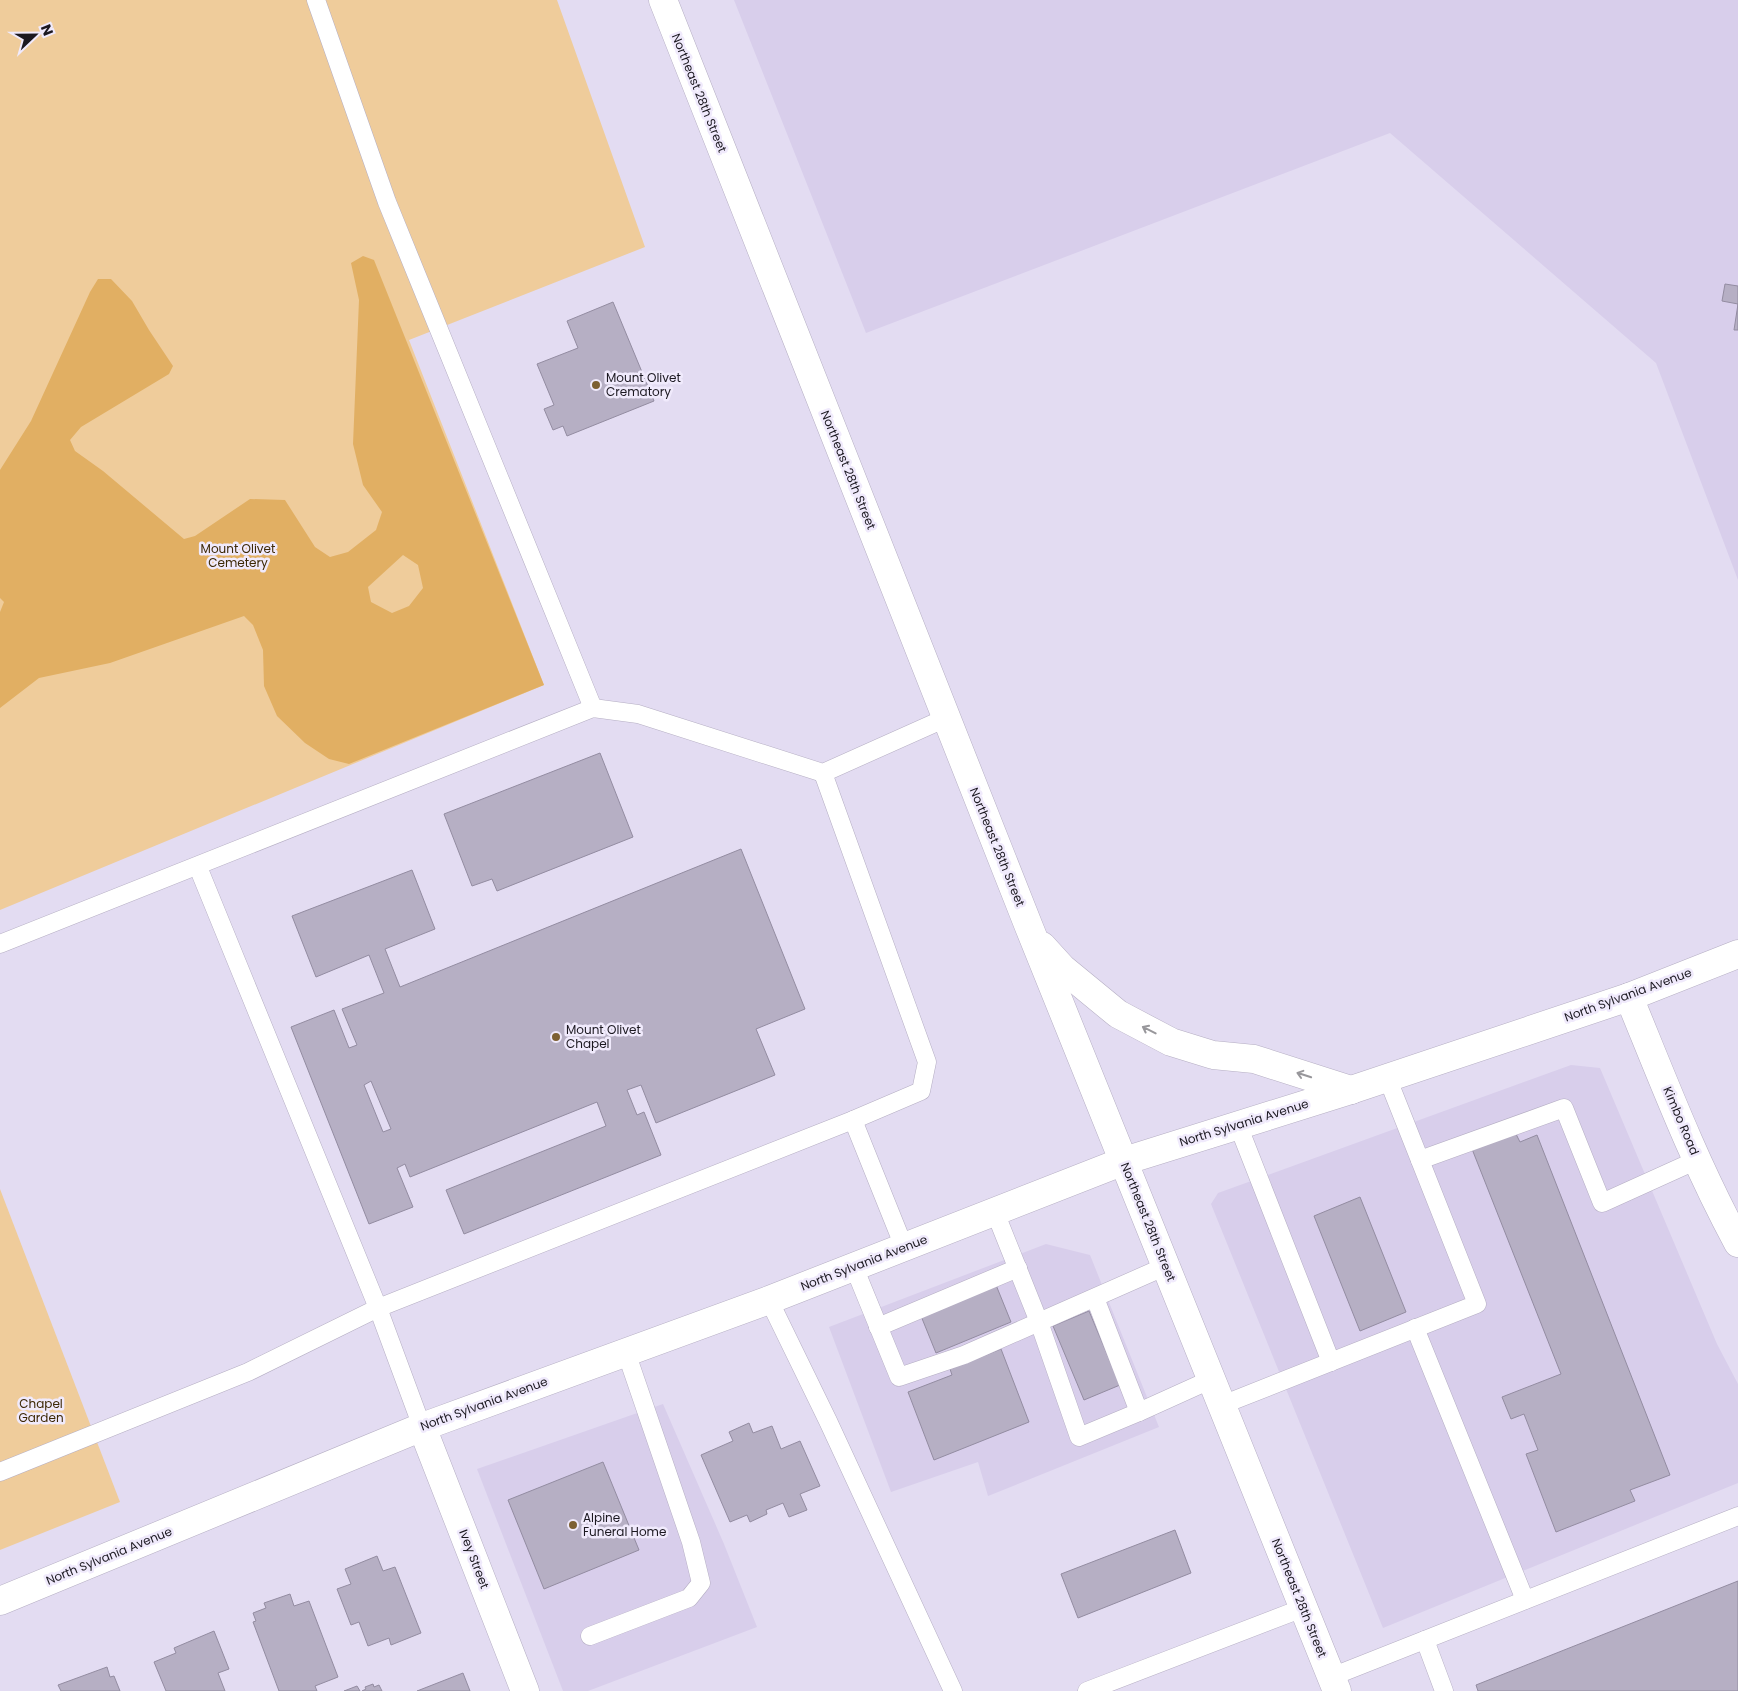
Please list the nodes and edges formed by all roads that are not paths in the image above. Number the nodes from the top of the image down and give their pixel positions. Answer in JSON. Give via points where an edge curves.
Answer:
{"nodes":[{"id":1,"x":316,"y":0,"type":"edge"},
{"id":2,"x":663,"y":0,"type":"edge"},
{"id":3,"x":593,"y":708,"type":"junction"},
{"id":4,"x":946,"y":718,"type":"junction"},
{"id":5,"x":823,"y":773,"type":"junction"},
{"id":6,"x":198,"y":867,"type":"junction"},
{"id":7,"x":1033,"y":936,"type":"junction"},
{"id":8,"x":0,"y":944,"type":"edge"},
{"id":9,"x":1738,"y":954,"type":"edge"},
{"id":10,"x":1629,"y":997,"type":"junction"},
{"id":11,"x":1387,"y":1077,"type":"junction"},
{"id":12,"x":1351,"y":1090,"type":"junction"},
{"id":13,"x":853,"y":1120,"type":"junction"},
{"id":14,"x":1238,"y":1125,"type":"junction"},
{"id":15,"x":1420,"y":1160,"type":"junction"},
{"id":16,"x":1698,"y":1160,"type":"junction"},
{"id":17,"x":1124,"y":1161,"type":"junction"},
{"id":18,"x":995,"y":1212,"type":"junction"},
{"id":19,"x":1738,"y":1242,"type":"edge"},
{"id":20,"x":904,"y":1247,"type":"junction"},
{"id":21,"x":1166,"y":1266,"type":"junction"},
{"id":22,"x":854,"y":1267,"type":"junction"},
{"id":23,"x":1018,"y":1268,"type":"junction"},
{"id":24,"x":1095,"y":1298,"type":"junction"},
{"id":25,"x":769,"y":1300,"type":"junction"},
{"id":26,"x":378,"y":1308,"type":"junction"},
{"id":27,"x":1039,"y":1322,"type":"junction"},
{"id":28,"x":878,"y":1327,"type":"junction"},
{"id":29,"x":1415,"y":1328,"type":"junction"},
{"id":30,"x":626,"y":1352,"type":"junction"},
{"id":31,"x":1331,"y":1362,"type":"junction"},
{"id":32,"x":1212,"y":1379,"type":"junction"},
{"id":33,"x":1222,"y":1405,"type":"junction"},
{"id":34,"x":1139,"y":1412,"type":"junction"},
{"id":35,"x":422,"y":1427,"type":"junction"},
{"id":36,"x":0,"y":1472,"type":"edge"},
{"id":37,"x":1738,"y":1516,"type":"edge"},
{"id":38,"x":1525,"y":1600,"type":"junction"},
{"id":39,"x":0,"y":1601,"type":"edge"},
{"id":40,"x":1304,"y":1608,"type":"junction"},
{"id":41,"x":590,"y":1636,"type":"dead end"},
{"id":42,"x":1425,"y":1640,"type":"junction"},
{"id":43,"x":1334,"y":1684,"type":"edge"},
{"id":44,"x":525,"y":1691,"type":"edge"},
{"id":45,"x":953,"y":1691,"type":"edge"},
{"id":46,"x":1087,"y":1691,"type":"edge"},
{"id":47,"x":1444,"y":1691,"type":"edge"}],
"edges":[{"from":1,"to":3,"type":"lane","via":[[387,202]]},
{"from":2,"to":4,"type":"main road","name":"Northeast 28th Street"},
{"from":3,"to":5,"type":"lane","via":[[638,714]]},
{"from":3,"to":6,"type":"lane"},
{"from":4,"to":5,"type":"lane"},
{"from":4,"to":7,"type":"main road","name":"Northeast 28th Street"},
{"from":5,"to":13,"type":"lane","via":[[927,1062],[921,1091]]},
{"from":6,"to":8,"type":"lane"},
{"from":6,"to":26,"type":"lane"},
{"from":12,"to":7,"type":"main road","one_way":true,"via":[[1254,1059],[1213,1055],[1171,1042],[1118,1014],[1062,968]]},
{"from":7,"to":17,"type":"main road","name":"Northeast 28th Street"},
{"from":9,"to":10,"type":"main road","name":"North Sylvania Avenue"},
{"from":10,"to":11,"type":"main road","name":"North Sylvania Avenue"},
{"from":10,"to":16,"type":"main road","name":"Kimbo Road"},
{"from":11,"to":12,"type":"main road","name":"North Sylvania Avenue"},
{"from":11,"to":15,"type":"lane"},
{"from":12,"to":14,"type":"main road","name":"North Sylvania Avenue"},
{"from":13,"to":20,"type":"lane"},
{"from":13,"to":26,"type":"lane"},
{"from":14,"to":17,"type":"main road","name":"North Sylvania Avenue"},
{"from":14,"to":31,"type":"lane"},
{"from":15,"to":16,"type":"lane","via":[[1564,1108],[1602,1203]]},
{"from":15,"to":29,"type":"lane","via":[[1477,1304]]},
{"from":16,"to":19,"type":"main road","name":"Kimbo Road"},
{"from":17,"to":18,"type":"main road","name":"North Sylvania Avenue"},
{"from":17,"to":21,"type":"main road","name":"Northeast 28th Street"},
{"from":18,"to":20,"type":"main road","name":"North Sylvania Avenue"},
{"from":18,"to":23,"type":"lane"},
{"from":20,"to":22,"type":"main road","name":"North Sylvania Avenue"},
{"from":21,"to":24,"type":"lane"},
{"from":21,"to":32,"type":"main road","name":"Northeast 28th Street"},
{"from":22,"to":25,"type":"main road","name":"North Sylvania Avenue"},
{"from":22,"to":28,"type":"lane"},
{"from":23,"to":27,"type":"lane"},
{"from":23,"to":28,"type":"lane","via":[[954,1299]]},
{"from":24,"to":27,"type":"lane"},
{"from":24,"to":34,"type":"lane"},
{"from":25,"to":30,"type":"main road","name":"North Sylvania Avenue"},
{"from":25,"to":45,"type":"lane"},
{"from":26,"to":35,"type":"lane"},
{"from":26,"to":36,"type":"lane","via":[[248,1372]]},
{"from":27,"to":28,"type":"lane","via":[[972,1345],[900,1377]]},
{"from":27,"to":34,"type":"lane","via":[[1079,1437]]},
{"from":29,"to":31,"type":"lane"},
{"from":29,"to":38,"type":"lane"},
{"from":30,"to":35,"type":"main road","name":"North Sylvania Avenue"},
{"from":30,"to":41,"type":"lane","via":[[691,1542],[701,1583],[689,1598]]},
{"from":31,"to":33,"type":"lane"},
{"from":32,"to":33,"type":"main road","name":"Northeast 28th Street"},
{"from":32,"to":34,"type":"lane"},
{"from":33,"to":40,"type":"main road","name":"Northeast 28th Street"},
{"from":35,"to":39,"type":"main road","name":"North Sylvania Avenue"},
{"from":35,"to":44,"type":"main road","name":"Ivey Street"},
{"from":37,"to":38,"type":"lane"},
{"from":38,"to":42,"type":"lane"},
{"from":40,"to":43,"type":"main road","name":"Northeast 28th Street"},
{"from":40,"to":46,"type":"lane"},
{"from":42,"to":43,"type":"lane"},
{"from":42,"to":47,"type":"lane"}]}
